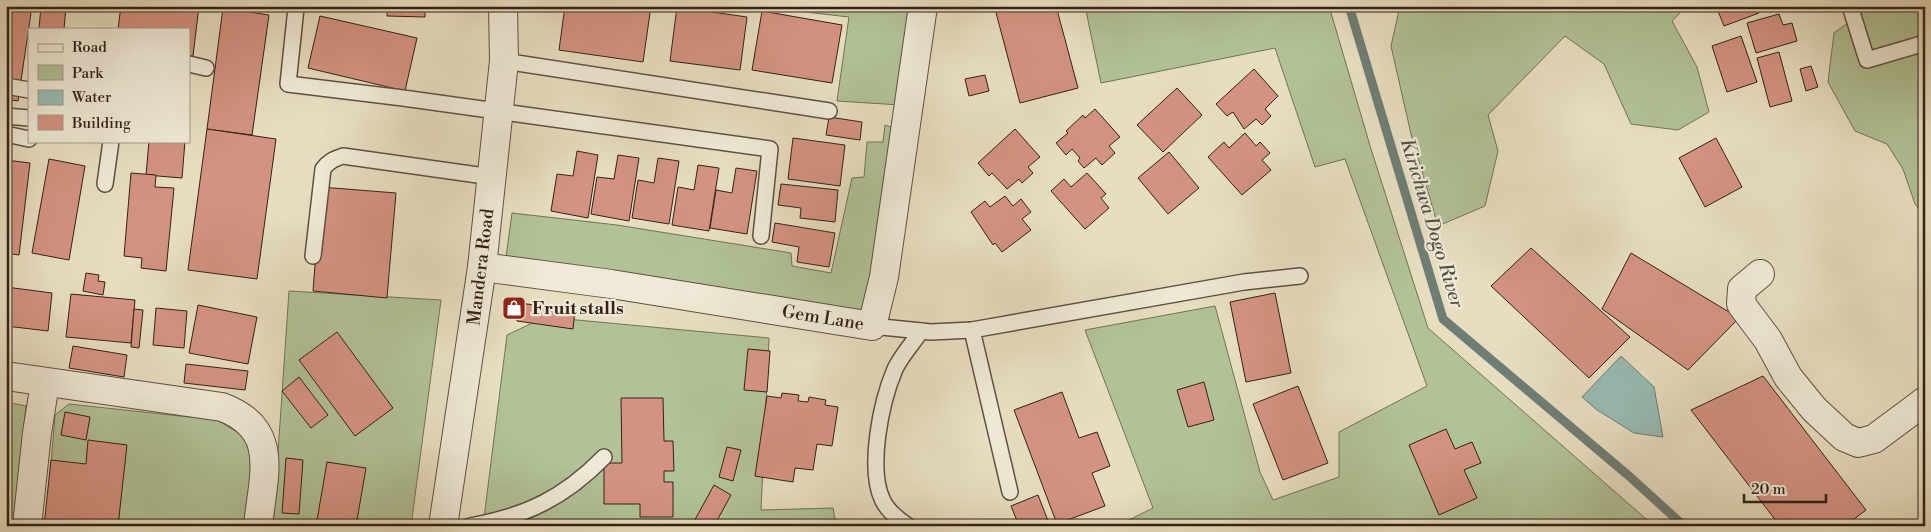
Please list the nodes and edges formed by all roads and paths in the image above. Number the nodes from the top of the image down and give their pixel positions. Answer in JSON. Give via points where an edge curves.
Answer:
{"nodes":[{"id":1,"x":503,"y":6,"type":"edge"},
{"id":2,"x":924,"y":6,"type":"edge"},
{"id":3,"x":1850,"y":6,"type":"edge"},
{"id":4,"x":296,"y":8,"type":"dead end"},
{"id":5,"x":1925,"y":43,"type":"edge"},
{"id":6,"x":504,"y":61,"type":"junction"},
{"id":7,"x":190,"y":64,"type":"edge"},
{"id":8,"x":206,"y":68,"type":"dead end"},
{"id":9,"x":6,"y":86,"type":"edge"},
{"id":10,"x":28,"y":90,"type":"edge"},
{"id":11,"x":499,"y":111,"type":"junction"},
{"id":12,"x":829,"y":111,"type":"dead end"},
{"id":13,"x":6,"y":116,"type":"edge"},
{"id":14,"x":28,"y":118,"type":"edge"},
{"id":15,"x":6,"y":134,"type":"edge"},
{"id":16,"x":28,"y":138,"type":"edge"},
{"id":17,"x":111,"y":142,"type":"edge"},
{"id":18,"x":492,"y":177,"type":"junction"},
{"id":19,"x":105,"y":184,"type":"dead end"},
{"id":20,"x":761,"y":236,"type":"dead end"},
{"id":21,"x":313,"y":256,"type":"dead end"},
{"id":22,"x":482,"y":267,"type":"junction"},
{"id":23,"x":1760,"y":274,"type":"dead end"},
{"id":24,"x":1300,"y":276,"type":"dead end"},
{"id":25,"x":872,"y":326,"type":"junction"},
{"id":26,"x":972,"y":330,"type":"junction"},
{"id":27,"x":922,"y":331,"type":"junction"},
{"id":28,"x":6,"y":376,"type":"edge"},
{"id":29,"x":45,"y":383,"type":"junction"},
{"id":30,"x":1925,"y":401,"type":"edge"},
{"id":31,"x":604,"y":457,"type":"dead end"},
{"id":32,"x":1010,"y":492,"type":"dead end"},
{"id":33,"x":27,"y":526,"type":"edge"},
{"id":34,"x":258,"y":526,"type":"edge"},
{"id":35,"x":444,"y":526,"type":"edge"},
{"id":36,"x":470,"y":526,"type":"edge"},
{"id":37,"x":908,"y":526,"type":"edge"}],
"edges":[{"from":1,"to":6,"type":"street","name":"Mandera Road"},
{"from":2,"to":25,"type":"street","name":"Gem Lane","via":[[884,277]]},
{"from":3,"to":5,"type":"lane","via":[[1867,60]]},
{"from":4,"to":11,"type":"lane","via":[[288,84]]},
{"from":6,"to":11,"type":"street","name":"Mandera Road"},
{"from":6,"to":12,"type":"lane"},
{"from":7,"to":8,"type":"lane"},
{"from":9,"to":10,"type":"lane"},
{"from":11,"to":18,"type":"street","name":"Mandera Road"},
{"from":11,"to":20,"type":"lane","via":[[770,149]]},
{"from":13,"to":14,"type":"lane"},
{"from":15,"to":16,"type":"lane"},
{"from":17,"to":19,"type":"lane"},
{"from":18,"to":21,"type":"lane","via":[[343,156],[335,158],[323,169]]},
{"from":18,"to":22,"type":"street","name":"Mandera Road"},
{"from":22,"to":25,"type":"street","name":"Gem Lane"},
{"from":22,"to":35,"type":"street","name":"Mandera Road"},
{"from":23,"to":30,"type":"street","via":[[1742,289],[1741,304],[1768,340],[1788,378],[1844,437],[1858,443],[1874,439]]},
{"from":24,"to":26,"type":"lane","via":[[1244,282]]},
{"from":25,"to":27,"type":"lane"},
{"from":26,"to":27,"type":"lane"},
{"from":26,"to":32,"type":"lane"},
{"from":27,"to":37,"type":"lane","via":[[895,368],[878,434],[877,478],[884,502]]},
{"from":28,"to":29,"type":"street"},
{"from":29,"to":33,"type":"street"},
{"from":29,"to":34,"type":"street","via":[[222,406],[245,418],[255,427],[265,455]]},
{"from":31,"to":36,"type":"lane","via":[[583,479],[544,504],[499,521]]}]}
